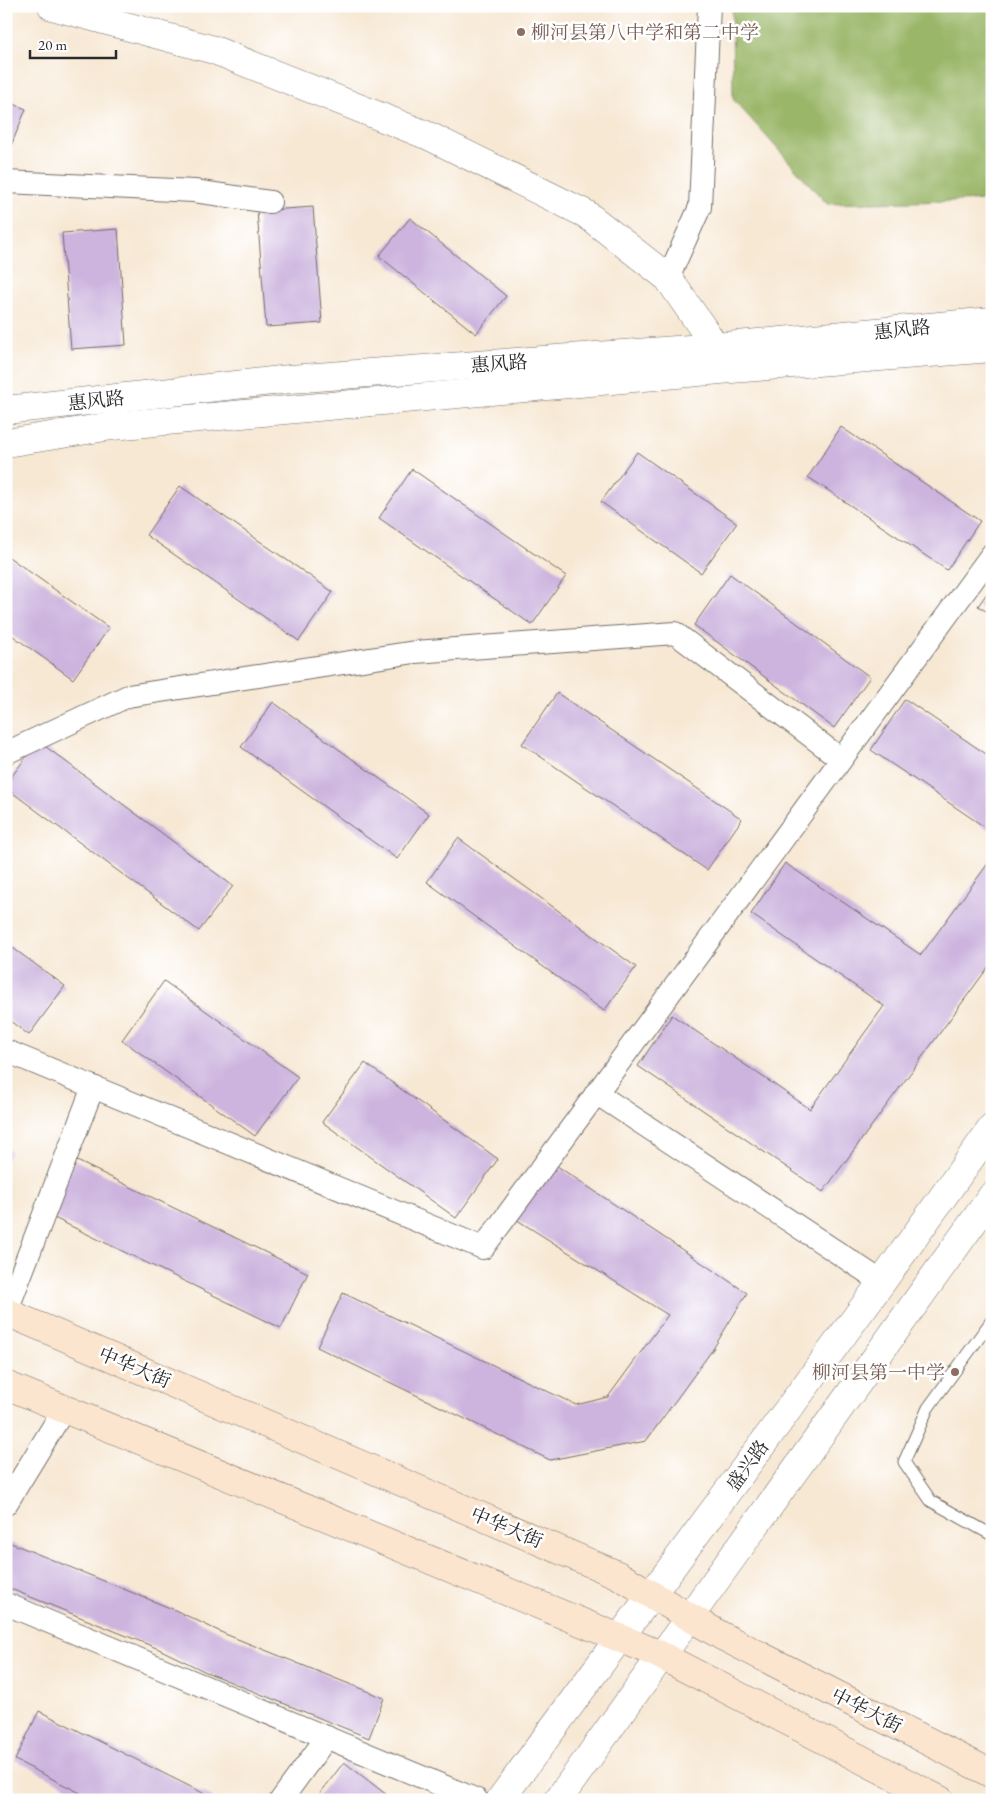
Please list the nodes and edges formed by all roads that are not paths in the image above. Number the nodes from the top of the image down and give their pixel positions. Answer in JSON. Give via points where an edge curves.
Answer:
{"nodes":[{"id":1,"x":52,"y":6,"type":"edge"},
{"id":2,"x":709,"y":6,"type":"edge"},
{"id":3,"x":6,"y":182,"type":"edge"},
{"id":4,"x":270,"y":202,"type":"dead end"},
{"id":5,"x":668,"y":278,"type":"junction"},
{"id":6,"x":992,"y":321,"type":"edge"},
{"id":7,"x":992,"y":348,"type":"edge"},
{"id":8,"x":723,"y":358,"type":"junction"},
{"id":9,"x":6,"y":410,"type":"edge"},
{"id":10,"x":6,"y":443,"type":"edge"},
{"id":11,"x":992,"y":554,"type":"edge"},
{"id":12,"x":6,"y":753,"type":"edge"},
{"id":13,"x":840,"y":758,"type":"junction"},
{"id":14,"x":6,"y":1051,"type":"edge"},
{"id":15,"x":93,"y":1087,"type":"junction"},
{"id":16,"x":596,"y":1093,"type":"junction"},
{"id":17,"x":992,"y":1128,"type":"edge"},
{"id":18,"x":992,"y":1196,"type":"edge"},
{"id":19,"x":882,"y":1282,"type":"junction"},
{"id":20,"x":6,"y":1313,"type":"edge"},
{"id":21,"x":992,"y":1320,"type":"edge"},
{"id":22,"x":6,"y":1385,"type":"edge"},
{"id":23,"x":64,"y":1409,"type":"junction"},
{"id":24,"x":6,"y":1504,"type":"edge"},
{"id":25,"x":992,"y":1535,"type":"edge"},
{"id":26,"x":651,"y":1595,"type":"junction"},
{"id":27,"x":6,"y":1604,"type":"edge"},
{"id":28,"x":690,"y":1616,"type":"junction"},
{"id":29,"x":619,"y":1637,"type":"junction"},
{"id":30,"x":662,"y":1656,"type":"junction"},
{"id":31,"x":327,"y":1737,"type":"junction"},
{"id":32,"x":992,"y":1774,"type":"edge"},
{"id":33,"x":280,"y":1800,"type":"edge"},
{"id":34,"x":477,"y":1800,"type":"edge"},
{"id":35,"x":500,"y":1800,"type":"edge"},
{"id":36,"x":558,"y":1800,"type":"edge"},
{"id":37,"x":940,"y":1800,"type":"edge"}],
"edges":[{"from":1,"to":5,"type":"street","via":[[214,50],[431,137],[586,214]]},
{"from":2,"to":5,"type":"street","via":[[700,207]]},
{"from":3,"to":4,"type":"street","via":[[194,191]]},
{"from":5,"to":8,"type":"street"},
{"from":6,"to":8,"type":"street","name":"惠风路"},
{"from":7,"to":8,"type":"street"},
{"from":8,"to":9,"type":"street","name":"惠风路","via":[[290,379]]},
{"from":8,"to":10,"type":"street","via":[[112,426]]},
{"from":11,"to":13,"type":"street"},
{"from":12,"to":13,"type":"street","via":[[128,696],[415,652],[675,633]]},
{"from":13,"to":16,"type":"street"},
{"from":14,"to":15,"type":"street"},
{"from":15,"to":16,"type":"street","via":[[483,1248]]},
{"from":15,"to":20,"type":"street"},
{"from":16,"to":19,"type":"street"},
{"from":17,"to":19,"type":"street","name":"盛兴路"},
{"from":18,"to":28,"type":"street"},
{"from":19,"to":26,"type":"street","name":"盛兴路"},
{"from":20,"to":26,"type":"main road","name":"中华大街","via":[[618,1575]]},
{"from":21,"to":25,"type":"lane","via":[[928,1408],[904,1462],[931,1501]]},
{"from":22,"to":23,"type":"main road"},
{"from":23,"to":24,"type":"street"},
{"from":23,"to":29,"type":"main road"},
{"from":26,"to":28,"type":"main road","name":"中华大街"},
{"from":26,"to":29,"type":"street","name":"盛兴路"},
{"from":27,"to":31,"type":"street"},
{"from":28,"to":30,"type":"street"},
{"from":28,"to":32,"type":"main road","name":"中华大街","via":[[722,1636]]},
{"from":29,"to":30,"type":"main road"},
{"from":29,"to":35,"type":"street","name":"盛兴路"},
{"from":30,"to":36,"type":"street"},
{"from":30,"to":37,"type":"main road"},
{"from":31,"to":33,"type":"street"},
{"from":31,"to":34,"type":"street"}]}
